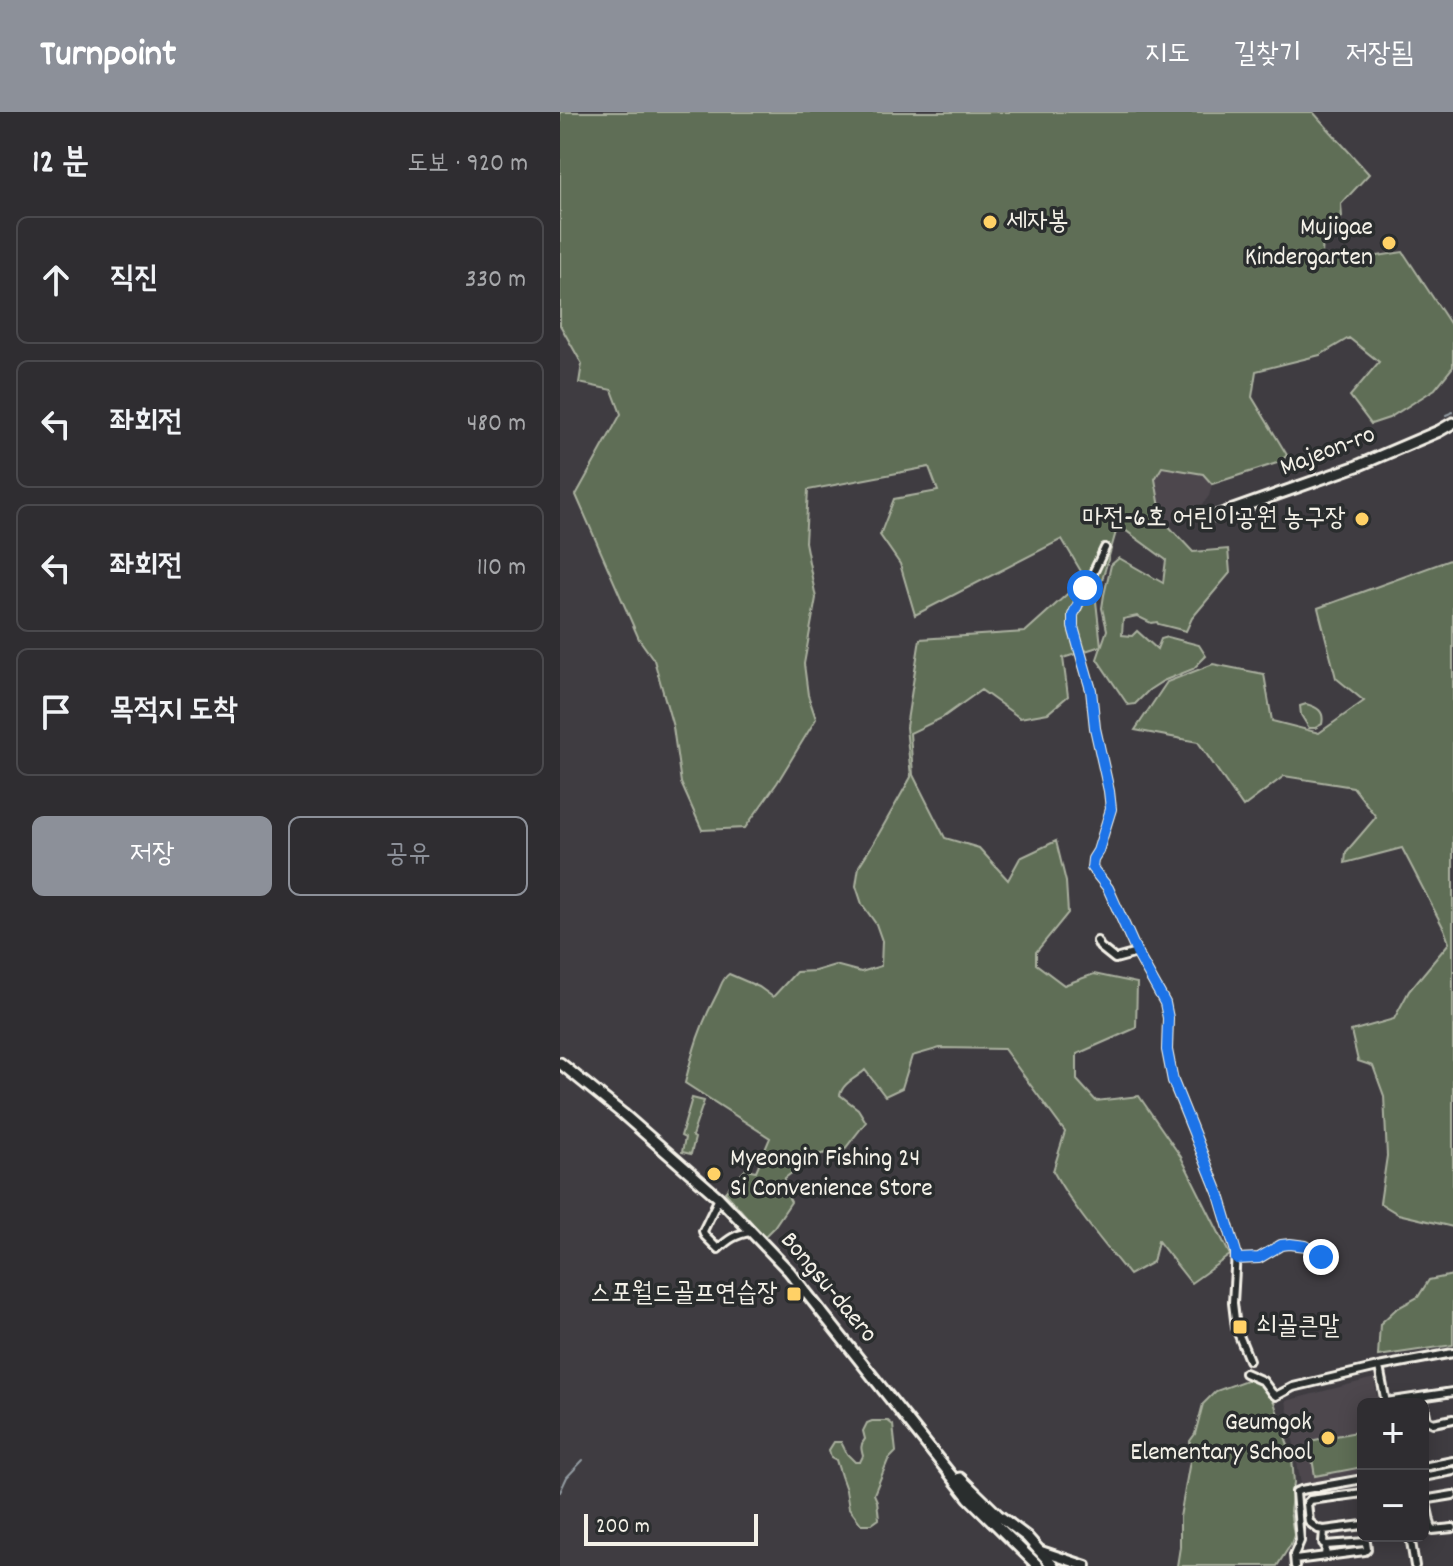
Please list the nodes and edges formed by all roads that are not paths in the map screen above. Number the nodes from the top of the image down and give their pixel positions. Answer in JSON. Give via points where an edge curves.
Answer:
{"nodes":[{"id":1,"x":1453,"y":423,"type":"edge"},
{"id":2,"x":1216,"y":516,"type":"dead end"},
{"id":3,"x":1105,"y":548,"type":"dead end"},
{"id":4,"x":1097,"y":941,"type":"dead end"},
{"id":5,"x":1137,"y":953,"type":"junction"},
{"id":6,"x":560,"y":1063,"type":"edge"},
{"id":7,"x":719,"y":1198,"type":"junction"},
{"id":8,"x":751,"y":1232,"type":"junction"},
{"id":9,"x":1321,"y":1257,"type":"dead end"},
{"id":10,"x":1236,"y":1259,"type":"junction"},
{"id":11,"x":1453,"y":1353,"type":"edge"},
{"id":12,"x":1249,"y":1360,"type":"dead end"},
{"id":13,"x":1379,"y":1367,"type":"junction"},
{"id":14,"x":1245,"y":1373,"type":"dead end"},
{"id":15,"x":1453,"y":1392,"type":"edge"},
{"id":16,"x":1422,"y":1397,"type":"junction"},
{"id":17,"x":1385,"y":1398,"type":"edge"},
{"id":18,"x":1416,"y":1398,"type":"edge"},
{"id":19,"x":1453,"y":1419,"type":"edge"},
{"id":20,"x":940,"y":1460,"type":"junction"},
{"id":21,"x":1453,"y":1461,"type":"edge"},
{"id":22,"x":1429,"y":1466,"type":"edge"},
{"id":23,"x":1453,"y":1471,"type":"edge"},
{"id":24,"x":1429,"y":1476,"type":"edge"},
{"id":25,"x":1357,"y":1480,"type":"edge"},
{"id":26,"x":1357,"y":1494,"type":"edge"},
{"id":27,"x":1453,"y":1495,"type":"edge"},
{"id":28,"x":1429,"y":1497,"type":"edge"},
{"id":29,"x":1429,"y":1516,"type":"edge"},
{"id":30,"x":1357,"y":1526,"type":"edge"},
{"id":31,"x":999,"y":1527,"type":"junction"},
{"id":32,"x":1453,"y":1528,"type":"edge"},
{"id":33,"x":1324,"y":1530,"type":"junction"},
{"id":34,"x":1357,"y":1539,"type":"edge"},
{"id":35,"x":1366,"y":1542,"type":"edge"},
{"id":36,"x":1411,"y":1542,"type":"edge"},
{"id":37,"x":1326,"y":1545,"type":"junction"},
{"id":38,"x":1038,"y":1550,"type":"junction"},
{"id":39,"x":1325,"y":1556,"type":"junction"},
{"id":40,"x":1295,"y":1563,"type":"edge"},
{"id":41,"x":1038,"y":1566,"type":"edge"},
{"id":42,"x":1053,"y":1566,"type":"edge"},
{"id":43,"x":1086,"y":1566,"type":"edge"},
{"id":44,"x":1415,"y":1566,"type":"edge"}],
"edges":[{"from":1,"to":2,"type":"main road","name":"Majeon-ro","via":[[1357,466]]},
{"from":3,"to":5,"type":"street","via":[[1073,615],[1073,627],[1091,690],[1111,809],[1092,864]]},
{"from":4,"to":5,"type":"street","via":[[1115,959]]},
{"from":5,"to":10,"type":"street","via":[[1165,1003],[1173,1081],[1219,1195]]},
{"from":6,"to":7,"type":"main road","name":"Bongsu-daero"},
{"from":7,"to":8,"type":"main road","name":"Bongsu-daero"},
{"from":7,"to":8,"type":"street","via":[[705,1236],[718,1249],[732,1236]]},
{"from":8,"to":20,"type":"main road","name":"Bongsu-daero","via":[[789,1271]]},
{"from":9,"to":10,"type":"street","via":[[1306,1246],[1290,1244],[1259,1258]]},
{"from":10,"to":12,"type":"street","via":[[1236,1328]]},
{"from":11,"to":13,"type":"street"},
{"from":13,"to":14,"type":"street","via":[[1293,1387],[1276,1396],[1263,1381]]},
{"from":13,"to":17,"type":"street"},
{"from":15,"to":16,"type":"street"},
{"from":16,"to":18,"type":"street"},
{"from":16,"to":19,"type":"street","via":[[1427,1420]]},
{"from":20,"to":31,"type":"main road","name":"Bongsu-daero"},
{"from":20,"to":38,"type":"main road"},
{"from":21,"to":22,"type":"street"},
{"from":23,"to":24,"type":"street"},
{"from":25,"to":40,"type":"street","via":[[1296,1492],[1300,1541]]},
{"from":26,"to":33,"type":"street","via":[[1307,1503],[1309,1522]]},
{"from":27,"to":28,"type":"street"},
{"from":29,"to":32,"type":"street","via":[[1432,1530]]},
{"from":30,"to":33,"type":"street"},
{"from":31,"to":38,"type":"main road"},
{"from":31,"to":41,"type":"main road","name":"Bongsu-daero"},
{"from":33,"to":37,"type":"street"},
{"from":34,"to":37,"type":"street"},
{"from":35,"to":39,"type":"street","via":[[1365,1551]]},
{"from":36,"to":44,"type":"street"},
{"from":37,"to":39,"type":"street"},
{"from":38,"to":42,"type":"main road"},
{"from":38,"to":43,"type":"street"},
{"from":39,"to":40,"type":"street"}]}
